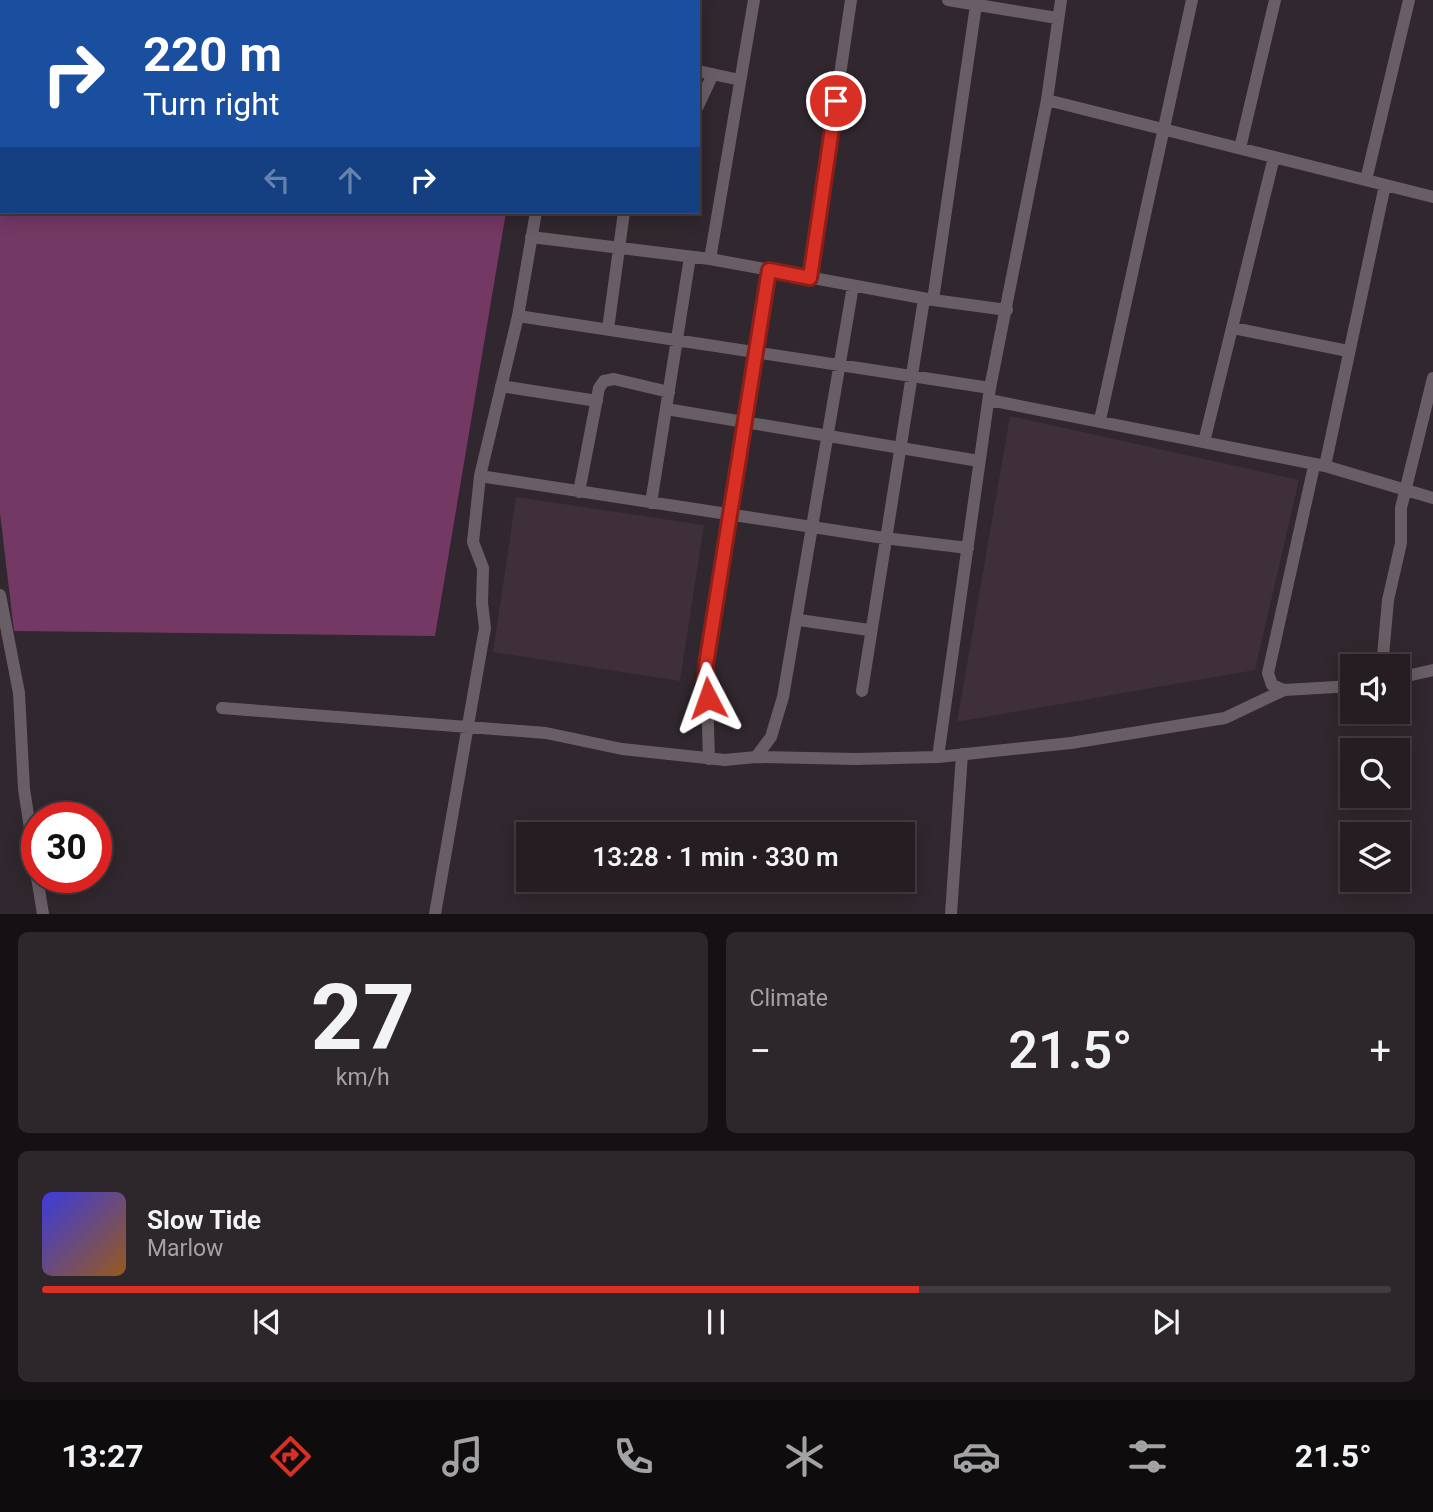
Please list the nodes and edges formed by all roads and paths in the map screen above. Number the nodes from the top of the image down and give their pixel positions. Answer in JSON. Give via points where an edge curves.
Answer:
{"nodes":[{"id":1,"x":754,"y":0,"type":"edge"},
{"id":2,"x":851,"y":0,"type":"edge"},
{"id":3,"x":948,"y":0,"type":"edge"},
{"id":4,"x":1060,"y":0,"type":"edge"},
{"id":5,"x":1192,"y":0,"type":"edge"},
{"id":6,"x":1275,"y":0,"type":"edge"},
{"id":7,"x":1409,"y":0,"type":"edge"},
{"id":8,"x":976,"y":5,"type":"junction"},
{"id":9,"x":1057,"y":18,"type":"junction"},
{"id":10,"x":700,"y":71,"type":"edge"},
{"id":11,"x":713,"y":74,"type":"junction"},
{"id":12,"x":740,"y":80,"type":"junction"},
{"id":13,"x":1047,"y":100,"type":"junction"},
{"id":14,"x":700,"y":102,"type":"edge"},
{"id":15,"x":1161,"y":129,"type":"junction"},
{"id":16,"x":1240,"y":148,"type":"junction"},
{"id":17,"x":1273,"y":157,"type":"junction"},
{"id":18,"x":1366,"y":180,"type":"junction"},
{"id":19,"x":1385,"y":185,"type":"junction"},
{"id":20,"x":1433,"y":197,"type":"edge"},
{"id":21,"x":536,"y":214,"type":"edge"},
{"id":22,"x":624,"y":214,"type":"edge"},
{"id":23,"x":531,"y":237,"type":"junction"},
{"id":24,"x":619,"y":248,"type":"junction"},
{"id":25,"x":690,"y":257,"type":"junction"},
{"id":26,"x":710,"y":259,"type":"junction"},
{"id":27,"x":769,"y":270,"type":"junction"},
{"id":28,"x":810,"y":278,"type":"junction"},
{"id":29,"x":853,"y":286,"type":"junction"},
{"id":30,"x":928,"y":300,"type":"junction"},
{"id":31,"x":1007,"y":310,"type":"junction"},
{"id":32,"x":518,"y":316,"type":"junction"},
{"id":33,"x":1233,"y":328,"type":"junction"},
{"id":34,"x":608,"y":329,"type":"junction"},
{"id":35,"x":678,"y":340,"type":"junction"},
{"id":36,"x":1348,"y":351,"type":"junction"},
{"id":37,"x":757,"y":352,"type":"junction"},
{"id":38,"x":838,"y":364,"type":"junction"},
{"id":39,"x":914,"y":376,"type":"junction"},
{"id":40,"x":1433,"y":378,"type":"edge"},
{"id":41,"x":501,"y":386,"type":"junction"},
{"id":42,"x":669,"y":392,"type":"junction"},
{"id":43,"x":989,"y":394,"type":"junction"},
{"id":44,"x":597,"y":401,"type":"junction"},
{"id":45,"x":666,"y":409,"type":"junction"},
{"id":46,"x":1100,"y":420,"type":"junction"},
{"id":47,"x":745,"y":424,"type":"junction"},
{"id":48,"x":826,"y":436,"type":"junction"},
{"id":49,"x":1204,"y":442,"type":"junction"},
{"id":50,"x":901,"y":447,"type":"junction"},
{"id":51,"x":979,"y":461,"type":"junction"},
{"id":52,"x":1319,"y":466,"type":"junction"},
{"id":53,"x":480,"y":476,"type":"junction"},
{"id":54,"x":1406,"y":490,"type":"junction"},
{"id":55,"x":579,"y":492,"type":"junction"},
{"id":56,"x":1433,"y":498,"type":"edge"},
{"id":57,"x":651,"y":503,"type":"junction"},
{"id":58,"x":730,"y":515,"type":"junction"},
{"id":59,"x":814,"y":528,"type":"junction"},
{"id":60,"x":884,"y":538,"type":"junction"},
{"id":61,"x":968,"y":548,"type":"junction"},
{"id":62,"x":0,"y":595,"type":"edge"},
{"id":63,"x":799,"y":620,"type":"junction"},
{"id":64,"x":869,"y":630,"type":"junction"},
{"id":65,"x":1383,"y":654,"type":"edge"},
{"id":66,"x":1433,"y":670,"type":"edge"},
{"id":67,"x":1410,"y":675,"type":"edge"},
{"id":68,"x":1340,"y":687,"type":"edge"},
{"id":69,"x":1284,"y":690,"type":"junction"},
{"id":70,"x":862,"y":691,"type":"dead end"},
{"id":71,"x":222,"y":708,"type":"dead end"},
{"id":72,"x":468,"y":726,"type":"junction"},
{"id":73,"x":962,"y":754,"type":"junction"},
{"id":74,"x":756,"y":757,"type":"junction"},
{"id":75,"x":938,"y":757,"type":"junction"},
{"id":76,"x":709,"y":759,"type":"junction"},
{"id":77,"x":26,"y":802,"type":"edge"},
{"id":78,"x":40,"y":893,"type":"edge"},
{"id":79,"x":43,"y":914,"type":"edge"},
{"id":80,"x":435,"y":914,"type":"edge"},
{"id":81,"x":951,"y":914,"type":"edge"}],
"edges":[{"from":1,"to":12,"type":"street"},
{"from":2,"to":28,"type":"street"},
{"from":3,"to":8,"type":"street"},
{"from":4,"to":9,"type":"street"},
{"from":5,"to":15,"type":"street"},
{"from":6,"to":16,"type":"street"},
{"from":7,"to":18,"type":"street"},
{"from":8,"to":9,"type":"street"},
{"from":8,"to":30,"type":"street"},
{"from":9,"to":13,"type":"street"},
{"from":10,"to":11,"type":"street"},
{"from":11,"to":12,"type":"street"},
{"from":11,"to":14,"type":"street"},
{"from":12,"to":26,"type":"street"},
{"from":13,"to":15,"type":"street"},
{"from":13,"to":31,"type":"street"},
{"from":15,"to":16,"type":"street"},
{"from":15,"to":46,"type":"street"},
{"from":16,"to":17,"type":"street"},
{"from":17,"to":18,"type":"street"},
{"from":17,"to":33,"type":"street"},
{"from":18,"to":19,"type":"street"},
{"from":19,"to":20,"type":"street"},
{"from":19,"to":36,"type":"street"},
{"from":21,"to":23,"type":"street"},
{"from":22,"to":24,"type":"street"},
{"from":23,"to":24,"type":"street"},
{"from":23,"to":32,"type":"street"},
{"from":24,"to":25,"type":"street"},
{"from":24,"to":34,"type":"street"},
{"from":25,"to":26,"type":"street"},
{"from":25,"to":35,"type":"street"},
{"from":26,"to":27,"type":"street"},
{"from":27,"to":28,"type":"street"},
{"from":27,"to":37,"type":"street"},
{"from":28,"to":29,"type":"street"},
{"from":29,"to":30,"type":"street"},
{"from":29,"to":38,"type":"street"},
{"from":30,"to":31,"type":"street"},
{"from":30,"to":39,"type":"street"},
{"from":31,"to":43,"type":"street"},
{"from":32,"to":34,"type":"street"},
{"from":32,"to":41,"type":"street"},
{"from":33,"to":36,"type":"street"},
{"from":33,"to":49,"type":"street"},
{"from":34,"to":35,"type":"street"},
{"from":35,"to":37,"type":"street"},
{"from":35,"to":42,"type":"street"},
{"from":36,"to":52,"type":"street"},
{"from":37,"to":38,"type":"street"},
{"from":37,"to":47,"type":"street"},
{"from":38,"to":39,"type":"street"},
{"from":38,"to":48,"type":"street"},
{"from":39,"to":43,"type":"street"},
{"from":39,"to":50,"type":"street"},
{"from":40,"to":54,"type":"street"},
{"from":41,"to":44,"type":"street"},
{"from":41,"to":53,"type":"street"},
{"from":42,"to":44,"type":"street","via":[[614,379],[604,381]]},
{"from":42,"to":45,"type":"street"},
{"from":43,"to":46,"type":"street"},
{"from":43,"to":51,"type":"street"},
{"from":44,"to":55,"type":"street"},
{"from":45,"to":47,"type":"street"},
{"from":45,"to":57,"type":"street"},
{"from":46,"to":49,"type":"street"},
{"from":47,"to":48,"type":"street"},
{"from":47,"to":58,"type":"street"},
{"from":48,"to":50,"type":"street"},
{"from":48,"to":59,"type":"street"},
{"from":49,"to":52,"type":"street"},
{"from":50,"to":51,"type":"street"},
{"from":50,"to":60,"type":"street"},
{"from":51,"to":61,"type":"street"},
{"from":52,"to":54,"type":"street"},
{"from":52,"to":69,"type":"street","via":[[1268,673],[1272,685]]},
{"from":53,"to":55,"type":"street"},
{"from":53,"to":72,"type":"street","via":[[474,542],[483,568],[485,628]]},
{"from":54,"to":56,"type":"street"},
{"from":54,"to":65,"type":"street"},
{"from":55,"to":57,"type":"street"},
{"from":57,"to":58,"type":"street"},
{"from":58,"to":59,"type":"street"},
{"from":58,"to":76,"type":"street","via":[[706,665]]},
{"from":59,"to":60,"type":"street"},
{"from":59,"to":63,"type":"street"},
{"from":60,"to":61,"type":"street"},
{"from":60,"to":64,"type":"street"},
{"from":61,"to":75,"type":"street"},
{"from":62,"to":77,"type":"street","via":[[19,692]]},
{"from":63,"to":64,"type":"street"},
{"from":63,"to":74,"type":"street","via":[[778,718]]},
{"from":64,"to":70,"type":"street"},
{"from":66,"to":67,"type":"street"},
{"from":68,"to":69,"type":"street"},
{"from":69,"to":73,"type":"street","via":[[1225,718],[1071,743]]},
{"from":71,"to":72,"type":"street"},
{"from":72,"to":76,"type":"street","via":[[546,733],[622,749]]},
{"from":72,"to":80,"type":"street"},
{"from":73,"to":75,"type":"street"},
{"from":73,"to":81,"type":"street"},
{"from":74,"to":75,"type":"street"},
{"from":74,"to":76,"type":"street"},
{"from":78,"to":79,"type":"street"}]}
